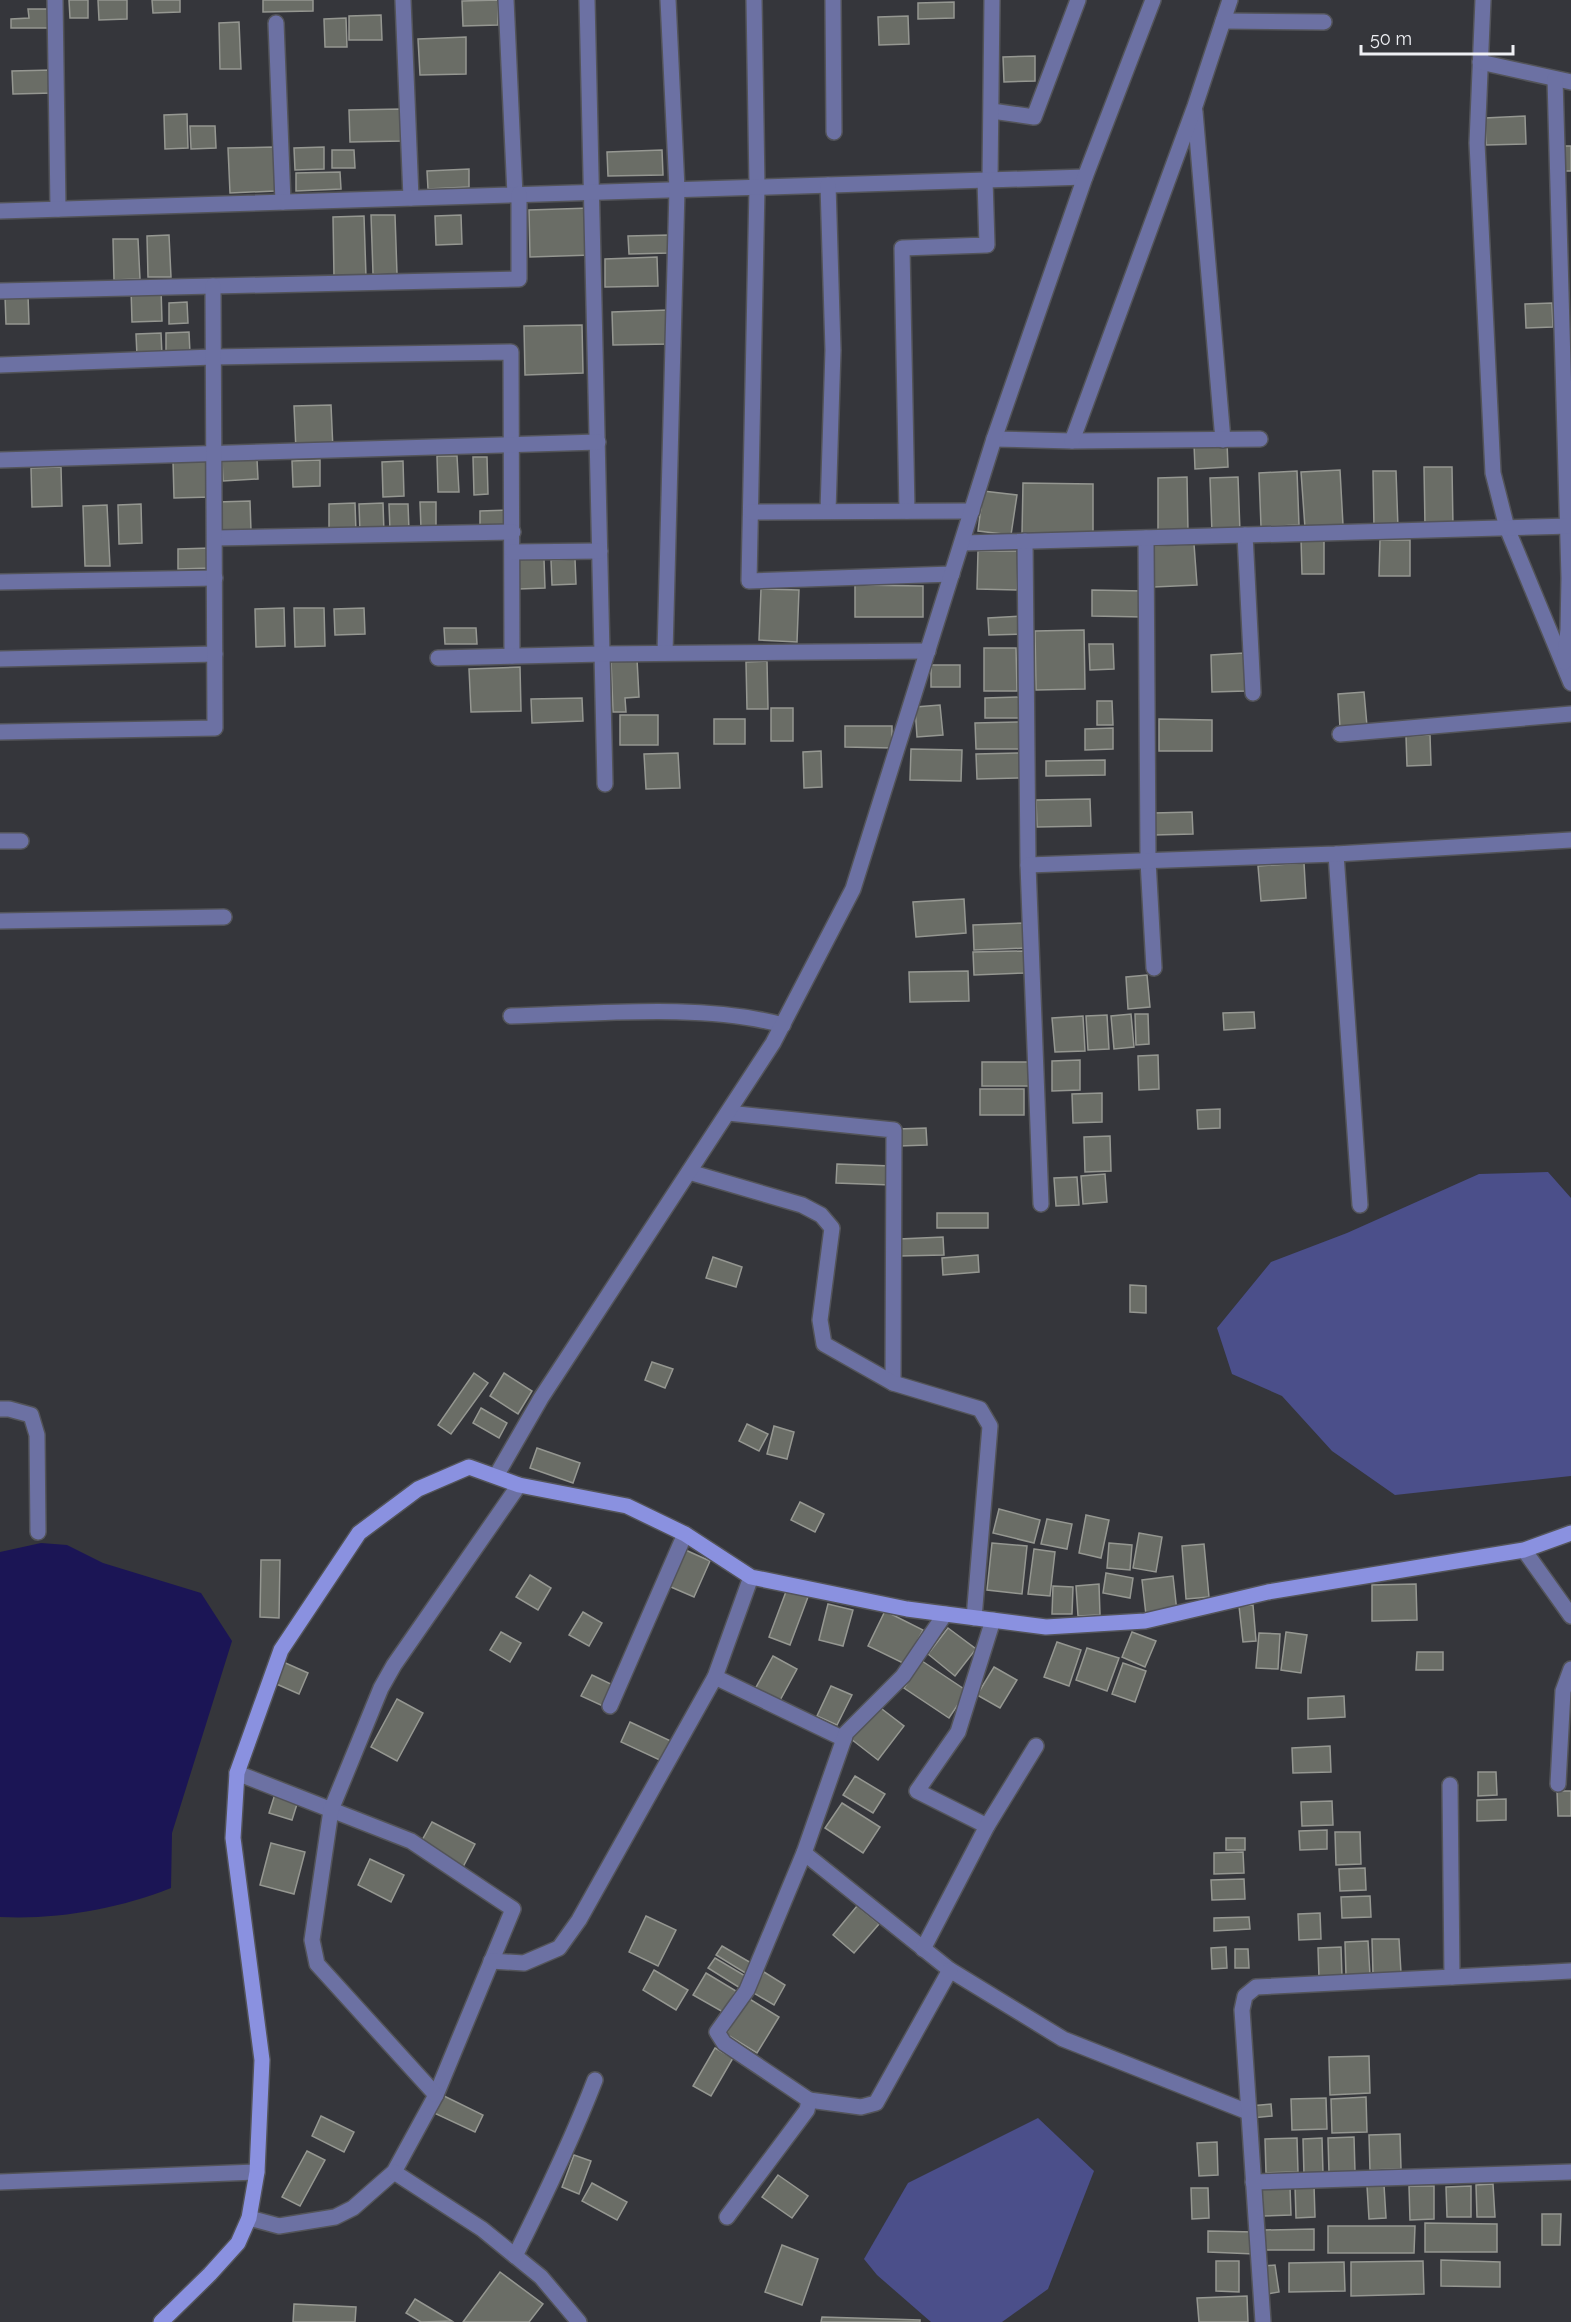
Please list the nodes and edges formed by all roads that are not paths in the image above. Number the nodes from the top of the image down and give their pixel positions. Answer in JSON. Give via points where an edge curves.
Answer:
{"nodes":[{"id":1,"x":55,"y":0,"type":"edge"},
{"id":2,"x":403,"y":0,"type":"edge"},
{"id":3,"x":506,"y":0,"type":"edge"},
{"id":4,"x":587,"y":0,"type":"edge"},
{"id":5,"x":668,"y":0,"type":"edge"},
{"id":6,"x":754,"y":0,"type":"edge"},
{"id":7,"x":832,"y":0,"type":"edge"},
{"id":8,"x":992,"y":0,"type":"edge"},
{"id":9,"x":1078,"y":0,"type":"edge"},
{"id":10,"x":1153,"y":0,"type":"edge"},
{"id":11,"x":1230,"y":0,"type":"edge"},
{"id":12,"x":1482,"y":0,"type":"edge"},
{"id":13,"x":1223,"y":21,"type":"junction"},
{"id":14,"x":1324,"y":22,"type":"dead end"},
{"id":15,"x":276,"y":23,"type":"dead end"},
{"id":16,"x":1480,"y":62,"type":"junction"},
{"id":17,"x":1555,"y":78,"type":"junction"},
{"id":18,"x":1571,"y":82,"type":"edge"},
{"id":19,"x":1194,"y":106,"type":"junction"},
{"id":20,"x":992,"y":111,"type":"junction"},
{"id":21,"x":834,"y":132,"type":"dead end"},
{"id":22,"x":1085,"y":177,"type":"junction"},
{"id":23,"x":987,"y":180,"type":"junction"},
{"id":24,"x":828,"y":185,"type":"junction"},
{"id":25,"x":757,"y":187,"type":"junction"},
{"id":26,"x":677,"y":189,"type":"junction"},
{"id":27,"x":592,"y":193,"type":"junction"},
{"id":28,"x":517,"y":195,"type":"junction"},
{"id":29,"x":411,"y":198,"type":"junction"},
{"id":30,"x":283,"y":202,"type":"junction"},
{"id":31,"x":58,"y":208,"type":"junction"},
{"id":32,"x":0,"y":211,"type":"edge"},
{"id":33,"x":213,"y":286,"type":"junction"},
{"id":34,"x":0,"y":291,"type":"edge"},
{"id":35,"x":213,"y":357,"type":"junction"},
{"id":36,"x":0,"y":365,"type":"edge"},
{"id":37,"x":994,"y":439,"type":"junction"},
{"id":38,"x":1260,"y":439,"type":"dead end"},
{"id":39,"x":1223,"y":440,"type":"junction"},
{"id":40,"x":1072,"y":441,"type":"junction"},
{"id":41,"x":598,"y":442,"type":"junction"},
{"id":42,"x":513,"y":444,"type":"junction"},
{"id":43,"x":214,"y":454,"type":"junction"},
{"id":44,"x":0,"y":460,"type":"edge"},
{"id":45,"x":828,"y":511,"type":"junction"},
{"id":46,"x":907,"y":511,"type":"junction"},
{"id":47,"x":972,"y":511,"type":"junction"},
{"id":48,"x":751,"y":512,"type":"junction"},
{"id":49,"x":1569,"y":526,"type":"edge"},
{"id":50,"x":1507,"y":528,"type":"junction"},
{"id":51,"x":513,"y":532,"type":"junction"},
{"id":52,"x":1245,"y":535,"type":"junction"},
{"id":53,"x":214,"y":538,"type":"junction"},
{"id":54,"x":1146,"y":538,"type":"junction"},
{"id":55,"x":1025,"y":541,"type":"junction"},
{"id":56,"x":963,"y":543,"type":"junction"},
{"id":57,"x":600,"y":551,"type":"junction"},
{"id":58,"x":513,"y":552,"type":"junction"},
{"id":59,"x":952,"y":574,"type":"junction"},
{"id":60,"x":215,"y":578,"type":"junction"},
{"id":61,"x":0,"y":582,"type":"edge"},
{"id":62,"x":928,"y":651,"type":"junction"},
{"id":63,"x":665,"y":653,"type":"junction"},
{"id":64,"x":215,"y":654,"type":"junction"},
{"id":65,"x":602,"y":654,"type":"junction"},
{"id":66,"x":512,"y":656,"type":"junction"},
{"id":67,"x":0,"y":658,"type":"edge"},
{"id":68,"x":438,"y":658,"type":"dead end"},
{"id":69,"x":1564,"y":665,"type":"junction"},
{"id":70,"x":1571,"y":684,"type":"edge"},
{"id":71,"x":1253,"y":693,"type":"dead end"},
{"id":72,"x":1571,"y":714,"type":"edge"},
{"id":73,"x":0,"y":732,"type":"edge"},
{"id":74,"x":1340,"y":734,"type":"dead end"},
{"id":75,"x":605,"y":784,"type":"dead end"},
{"id":76,"x":1571,"y":840,"type":"edge"},
{"id":77,"x":21,"y":841,"type":"dead end"},
{"id":78,"x":0,"y":842,"type":"edge"},
{"id":79,"x":1336,"y":854,"type":"junction"},
{"id":80,"x":1148,"y":861,"type":"junction"},
{"id":81,"x":1028,"y":865,"type":"junction"},
{"id":82,"x":224,"y":917,"type":"dead end"},
{"id":83,"x":0,"y":921,"type":"edge"},
{"id":84,"x":1154,"y":969,"type":"dead end"},
{"id":85,"x":511,"y":1016,"type":"dead end"},
{"id":86,"x":783,"y":1025,"type":"junction"},
{"id":87,"x":728,"y":1113,"type":"junction"},
{"id":88,"x":688,"y":1172,"type":"junction"},
{"id":89,"x":1041,"y":1204,"type":"dead end"},
{"id":90,"x":1360,"y":1205,"type":"dead end"},
{"id":91,"x":893,"y":1383,"type":"junction"},
{"id":92,"x":0,"y":1409,"type":"edge"},
{"id":93,"x":496,"y":1476,"type":"junction"},
{"id":94,"x":519,"y":1485,"type":"junction"},
{"id":95,"x":38,"y":1532,"type":"dead end"},
{"id":96,"x":1571,"y":1533,"type":"edge"},
{"id":97,"x":685,"y":1534,"type":"junction"},
{"id":98,"x":1524,"y":1550,"type":"junction"},
{"id":99,"x":751,"y":1577,"type":"junction"},
{"id":100,"x":945,"y":1614,"type":"junction"},
{"id":101,"x":1571,"y":1616,"type":"edge"},
{"id":102,"x":974,"y":1618,"type":"junction"},
{"id":103,"x":993,"y":1620,"type":"junction"},
{"id":104,"x":1571,"y":1669,"type":"edge"},
{"id":105,"x":715,"y":1677,"type":"junction"},
{"id":106,"x":610,"y":1706,"type":"dead end"},
{"id":107,"x":844,"y":1738,"type":"junction"},
{"id":108,"x":1036,"y":1746,"type":"dead end"},
{"id":109,"x":237,"y":1773,"type":"junction"},
{"id":110,"x":1558,"y":1784,"type":"dead end"},
{"id":111,"x":1450,"y":1785,"type":"dead end"},
{"id":112,"x":331,"y":1810,"type":"junction"},
{"id":113,"x":987,"y":1826,"type":"junction"},
{"id":114,"x":804,"y":1853,"type":"junction"},
{"id":115,"x":923,"y":1949,"type":"junction"},
{"id":116,"x":491,"y":1961,"type":"junction"},
{"id":117,"x":950,"y":1970,"type":"junction"},
{"id":118,"x":1571,"y":1971,"type":"edge"},
{"id":119,"x":1452,"y":1977,"type":"junction"},
{"id":120,"x":595,"y":2080,"type":"dead end"},
{"id":121,"x":436,"y":2095,"type":"junction"},
{"id":122,"x":809,"y":2100,"type":"junction"},
{"id":123,"x":1248,"y":2112,"type":"junction"},
{"id":124,"x":257,"y":2172,"type":"junction"},
{"id":125,"x":394,"y":2172,"type":"junction"},
{"id":126,"x":1571,"y":2172,"type":"edge"},
{"id":127,"x":0,"y":2182,"type":"edge"},
{"id":128,"x":1253,"y":2182,"type":"junction"},
{"id":129,"x":727,"y":2217,"type":"dead end"},
{"id":130,"x":249,"y":2218,"type":"junction"},
{"id":131,"x":515,"y":2256,"type":"junction"},
{"id":132,"x":161,"y":2322,"type":"edge"},
{"id":133,"x":579,"y":2322,"type":"edge"},
{"id":134,"x":1263,"y":2322,"type":"edge"}],
"edges":[{"from":1,"to":31,"type":"street"},
{"from":2,"to":29,"type":"street"},
{"from":3,"to":28,"type":"street"},
{"from":4,"to":27,"type":"street"},
{"from":5,"to":26,"type":"street"},
{"from":6,"to":25,"type":"street"},
{"from":7,"to":21,"type":"street"},
{"from":8,"to":20,"type":"street"},
{"from":9,"to":20,"type":"street","via":[[1034,117]]},
{"from":10,"to":22,"type":"street"},
{"from":11,"to":13,"type":"street"},
{"from":12,"to":16,"type":"street"},
{"from":13,"to":14,"type":"street"},
{"from":13,"to":19,"type":"street"},
{"from":15,"to":30,"type":"street"},
{"from":16,"to":17,"type":"street"},
{"from":16,"to":50,"type":"street","via":[[1477,143],[1493,473]]},
{"from":17,"to":18,"type":"street"},
{"from":17,"to":49,"type":"street"},
{"from":19,"to":39,"type":"street"},
{"from":19,"to":40,"type":"street"},
{"from":20,"to":23,"type":"street"},
{"from":22,"to":23,"type":"street"},
{"from":22,"to":37,"type":"street"},
{"from":23,"to":24,"type":"street"},
{"from":23,"to":46,"type":"street","via":[[987,244],[903,248]]},
{"from":24,"to":25,"type":"street"},
{"from":24,"to":45,"type":"street","via":[[833,350]]},
{"from":25,"to":26,"type":"street"},
{"from":25,"to":48,"type":"street"},
{"from":26,"to":27,"type":"street"},
{"from":26,"to":63,"type":"street"},
{"from":27,"to":28,"type":"street"},
{"from":27,"to":41,"type":"street"},
{"from":28,"to":29,"type":"street"},
{"from":28,"to":33,"type":"street","via":[[519,279]]},
{"from":29,"to":30,"type":"street"},
{"from":30,"to":31,"type":"street"},
{"from":31,"to":32,"type":"street"},
{"from":33,"to":34,"type":"street"},
{"from":33,"to":35,"type":"street"},
{"from":35,"to":36,"type":"street"},
{"from":35,"to":42,"type":"street","via":[[511,352]]},
{"from":35,"to":43,"type":"street"},
{"from":37,"to":40,"type":"street"},
{"from":37,"to":47,"type":"street"},
{"from":38,"to":39,"type":"street"},
{"from":39,"to":40,"type":"street"},
{"from":41,"to":42,"type":"street"},
{"from":41,"to":57,"type":"street"},
{"from":42,"to":43,"type":"street"},
{"from":42,"to":51,"type":"street"},
{"from":43,"to":44,"type":"street"},
{"from":43,"to":53,"type":"street"},
{"from":45,"to":46,"type":"street"},
{"from":45,"to":48,"type":"street"},
{"from":46,"to":47,"type":"street"},
{"from":47,"to":56,"type":"street"},
{"from":48,"to":59,"type":"street","via":[[749,581]]},
{"from":49,"to":50,"type":"street"},
{"from":49,"to":69,"type":"street"},
{"from":50,"to":52,"type":"street"},
{"from":50,"to":69,"type":"street"},
{"from":51,"to":53,"type":"street"},
{"from":51,"to":58,"type":"street"},
{"from":52,"to":54,"type":"street"},
{"from":52,"to":71,"type":"street"},
{"from":53,"to":60,"type":"street"},
{"from":54,"to":55,"type":"street"},
{"from":54,"to":80,"type":"street"},
{"from":55,"to":56,"type":"street"},
{"from":55,"to":81,"type":"street"},
{"from":56,"to":59,"type":"street"},
{"from":57,"to":58,"type":"street"},
{"from":57,"to":65,"type":"street"},
{"from":58,"to":66,"type":"street"},
{"from":59,"to":62,"type":"street"},
{"from":60,"to":61,"type":"street"},
{"from":60,"to":64,"type":"street"},
{"from":62,"to":63,"type":"street"},
{"from":62,"to":86,"type":"street","via":[[853,889]]},
{"from":63,"to":65,"type":"street"},
{"from":64,"to":67,"type":"street"},
{"from":64,"to":73,"type":"street","via":[[215,728]]},
{"from":65,"to":66,"type":"street"},
{"from":65,"to":75,"type":"street"},
{"from":66,"to":68,"type":"street"},
{"from":69,"to":70,"type":"street"},
{"from":72,"to":74,"type":"street"},
{"from":76,"to":79,"type":"street"},
{"from":77,"to":78,"type":"street"},
{"from":79,"to":80,"type":"street"},
{"from":79,"to":90,"type":"street"},
{"from":80,"to":81,"type":"street"},
{"from":80,"to":84,"type":"street"},
{"from":81,"to":89,"type":"street"},
{"from":82,"to":83,"type":"street"},
{"from":85,"to":86,"type":"street","via":[[684,1013],[756,1018]]},
{"from":86,"to":87,"type":"street"},
{"from":87,"to":88,"type":"street"},
{"from":87,"to":91,"type":"street","via":[[894,1130]]},
{"from":88,"to":91,"type":"street","via":[[802,1205],[821,1215],[832,1228],[820,1320],[824,1344]]},
{"from":88,"to":93,"type":"street","via":[[541,1398]]},
{"from":91,"to":102,"type":"street","via":[[980,1409],[990,1426]]},
{"from":92,"to":95,"type":"street","via":[[31,1415],[37,1435]]},
{"from":93,"to":94,"type":"street"},
{"from":93,"to":109,"type":"street","via":[[469,1467],[418,1489],[359,1533],[281,1650]]},
{"from":94,"to":97,"type":"street","via":[[627,1506]]},
{"from":94,"to":112,"type":"street","via":[[394,1665]]},
{"from":96,"to":98,"type":"street"},
{"from":97,"to":99,"type":"street"},
{"from":97,"to":106,"type":"street"},
{"from":98,"to":101,"type":"street"},
{"from":98,"to":103,"type":"street","via":[[1268,1592],[1145,1621],[1046,1627]]},
{"from":99,"to":100,"type":"street"},
{"from":99,"to":105,"type":"street"},
{"from":100,"to":102,"type":"street"},
{"from":100,"to":107,"type":"street","via":[[903,1676]]},
{"from":102,"to":103,"type":"street"},
{"from":103,"to":113,"type":"street","via":[[958,1732],[917,1791]]},
{"from":104,"to":110,"type":"street","via":[[1563,1691]]},
{"from":105,"to":107,"type":"street"},
{"from":105,"to":116,"type":"street","via":[[579,1920],[559,1948],[524,1963]]},
{"from":107,"to":114,"type":"street"},
{"from":108,"to":113,"type":"street"},
{"from":109,"to":112,"type":"street"},
{"from":109,"to":124,"type":"street","via":[[233,1838],[262,2060]]},
{"from":111,"to":119,"type":"street"},
{"from":112,"to":116,"type":"street","via":[[411,1841],[513,1910]]},
{"from":112,"to":121,"type":"street","via":[[312,1940],[317,1964]]},
{"from":113,"to":115,"type":"street"},
{"from":114,"to":115,"type":"street"},
{"from":114,"to":122,"type":"street","via":[[747,1990],[717,2032],[724,2043]]},
{"from":115,"to":117,"type":"street"},
{"from":116,"to":121,"type":"street"},
{"from":117,"to":122,"type":"street","via":[[876,2103],[861,2107]]},
{"from":117,"to":123,"type":"street","via":[[1063,2039]]},
{"from":118,"to":119,"type":"street"},
{"from":119,"to":123,"type":"street","via":[[1256,1988],[1245,1996],[1242,2010]]},
{"from":120,"to":131,"type":"street","via":[[558,2169]]},
{"from":121,"to":125,"type":"street"},
{"from":122,"to":129,"type":"street","via":[[807,2110]]},
{"from":123,"to":128,"type":"street"},
{"from":124,"to":127,"type":"street"},
{"from":124,"to":130,"type":"street"},
{"from":125,"to":130,"type":"street","via":[[353,2208],[335,2217],[279,2226]]},
{"from":125,"to":131,"type":"street","via":[[482,2229]]},
{"from":126,"to":128,"type":"street"},
{"from":128,"to":134,"type":"street"},
{"from":130,"to":132,"type":"street","via":[[238,2243]]},
{"from":131,"to":133,"type":"street","via":[[541,2277]]}]}
